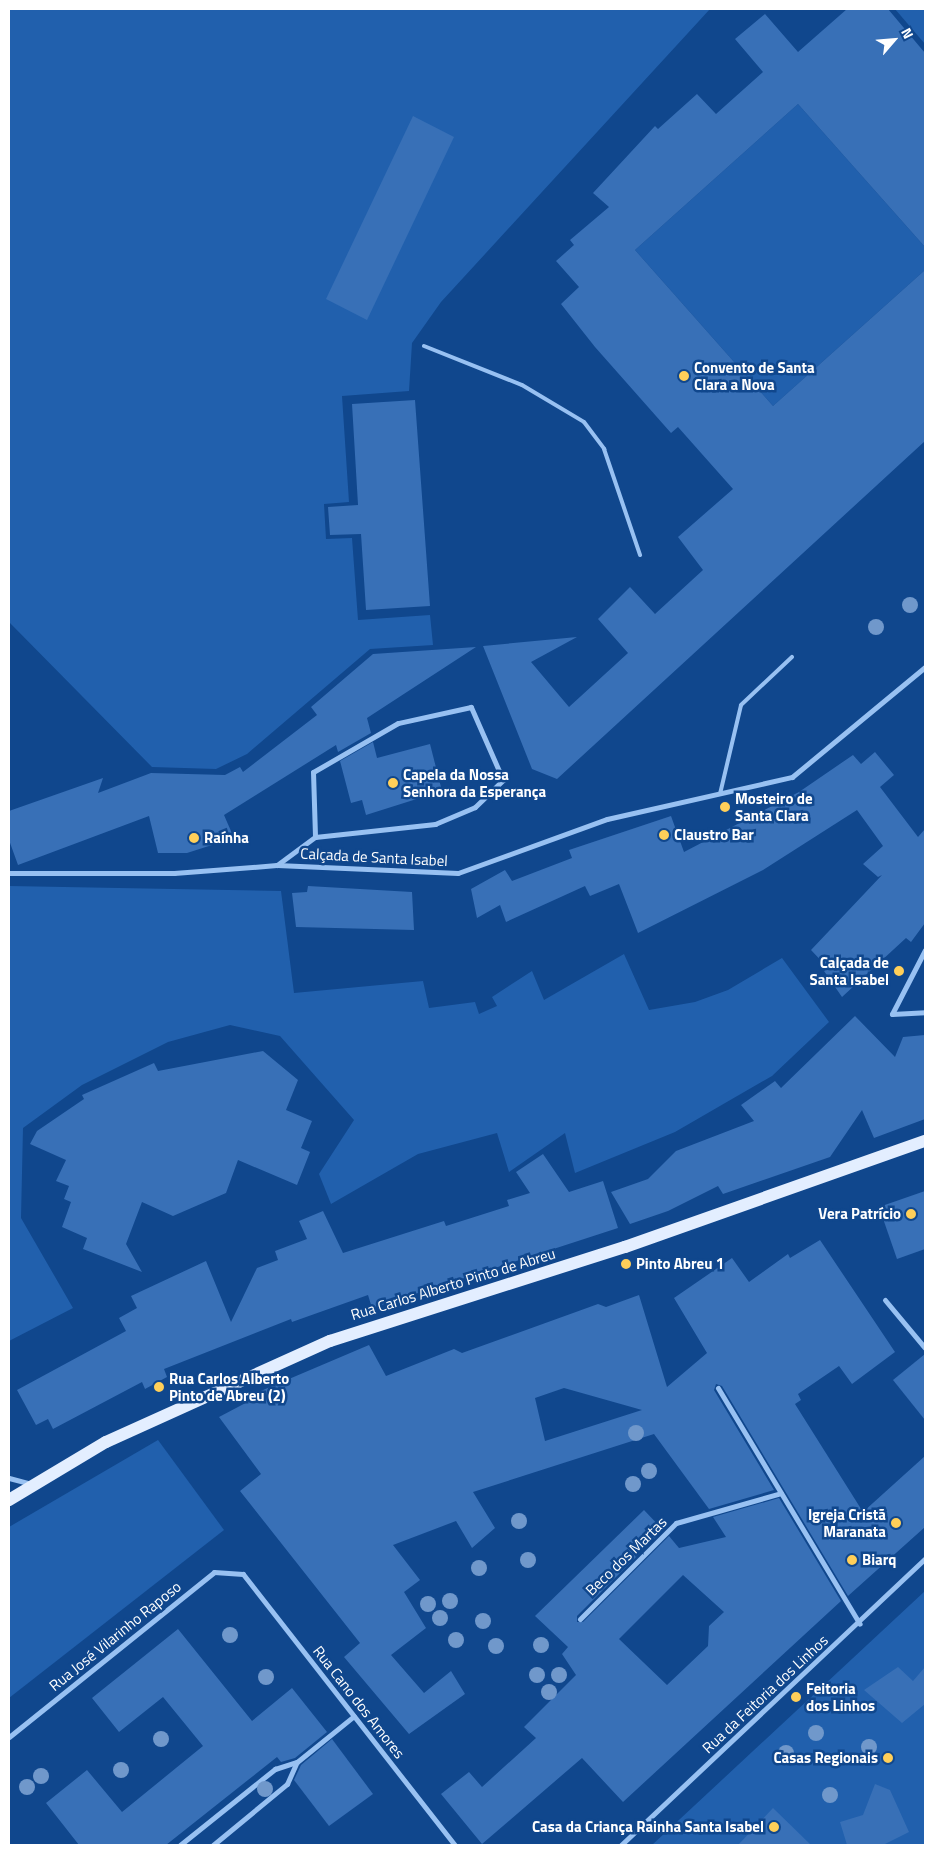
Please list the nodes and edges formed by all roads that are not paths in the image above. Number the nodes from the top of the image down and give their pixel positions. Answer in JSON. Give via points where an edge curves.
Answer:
{"nodes":[{"id":1,"x":424,"y":346,"type":"dead end"},
{"id":2,"x":640,"y":555,"type":"dead end"},
{"id":3,"x":792,"y":657,"type":"dead end"},
{"id":4,"x":925,"y":667,"type":"edge"},
{"id":5,"x":720,"y":794,"type":"junction"},
{"id":6,"x":315,"y":837,"type":"junction"},
{"id":7,"x":277,"y":865,"type":"junction"},
{"id":8,"x":9,"y":873,"type":"edge"},
{"id":9,"x":925,"y":950,"type":"edge"},
{"id":10,"x":925,"y":1012,"type":"edge"},
{"id":11,"x":925,"y":1141,"type":"edge"},
{"id":12,"x":885,"y":1300,"type":"dead end"},
{"id":13,"x":925,"y":1348,"type":"edge"},
{"id":14,"x":718,"y":1388,"type":"dead end"},
{"id":15,"x":9,"y":1478,"type":"edge"},
{"id":16,"x":31,"y":1484,"type":"junction"},
{"id":17,"x":781,"y":1493,"type":"junction"},
{"id":18,"x":9,"y":1500,"type":"edge"},
{"id":19,"x":925,"y":1559,"type":"edge"},
{"id":20,"x":243,"y":1574,"type":"joint"},
{"id":21,"x":580,"y":1619,"type":"dead end"},
{"id":22,"x":860,"y":1624,"type":"junction"},
{"id":23,"x":354,"y":1716,"type":"junction"},
{"id":24,"x":9,"y":1737,"type":"edge"},
{"id":25,"x":297,"y":1762,"type":"junction"},
{"id":26,"x":180,"y":1845,"type":"edge"},
{"id":27,"x":213,"y":1845,"type":"edge"},
{"id":28,"x":455,"y":1845,"type":"edge"},
{"id":29,"x":621,"y":1845,"type":"edge"}],
"edges":[{"from":1,"to":2,"type":"lane","via":[[522,385],[584,422],[604,450]]},
{"from":3,"to":5,"type":"lane","via":[[741,705]]},
{"from":4,"to":5,"type":"street","name":"Calçada de Santa Isabel","via":[[792,777]]},
{"from":5,"to":7,"type":"street","name":"Calçada de Santa Isabel","via":[[607,819],[458,873]]},
{"from":6,"to":6,"type":"street","via":[[435,824],[476,807],[503,780],[471,707],[398,723],[313,772]]},
{"from":6,"to":7,"type":"street"},
{"from":7,"to":8,"type":"street","name":"Calçada de Santa Isabel","via":[[174,873]]},
{"from":9,"to":10,"type":"street","via":[[892,1014]]},
{"from":11,"to":16,"type":"main road","name":"Rua Carlos Alberto Pinto de Abreu","via":[[625,1247],[330,1341],[164,1413]]},
{"from":12,"to":13,"type":"street"},
{"from":14,"to":17,"type":"street"},
{"from":15,"to":16,"type":"street"},
{"from":16,"to":18,"type":"main road","name":"Rua Carlos Alberto Pinto de Abreu"},
{"from":17,"to":21,"type":"street","name":"Beco dos Martas","via":[[676,1523]]},
{"from":17,"to":22,"type":"street"},
{"from":19,"to":22,"type":"street","name":"Rua da Feitoria dos Linhos"},
{"from":20,"to":23,"type":"street","name":"Rua Cano dos Amores"},
{"from":20,"to":24,"type":"street","name":"Rua José Vilarinho Raposo","via":[[214,1572]]},
{"from":22,"to":29,"type":"street","name":"Rua da Feitoria dos Linhos"},
{"from":23,"to":25,"type":"street"},
{"from":23,"to":28,"type":"street","name":"Rua Cano dos Amores"},
{"from":25,"to":26,"type":"street","via":[[274,1769]]},
{"from":25,"to":27,"type":"street","via":[[286,1784]]}]}
